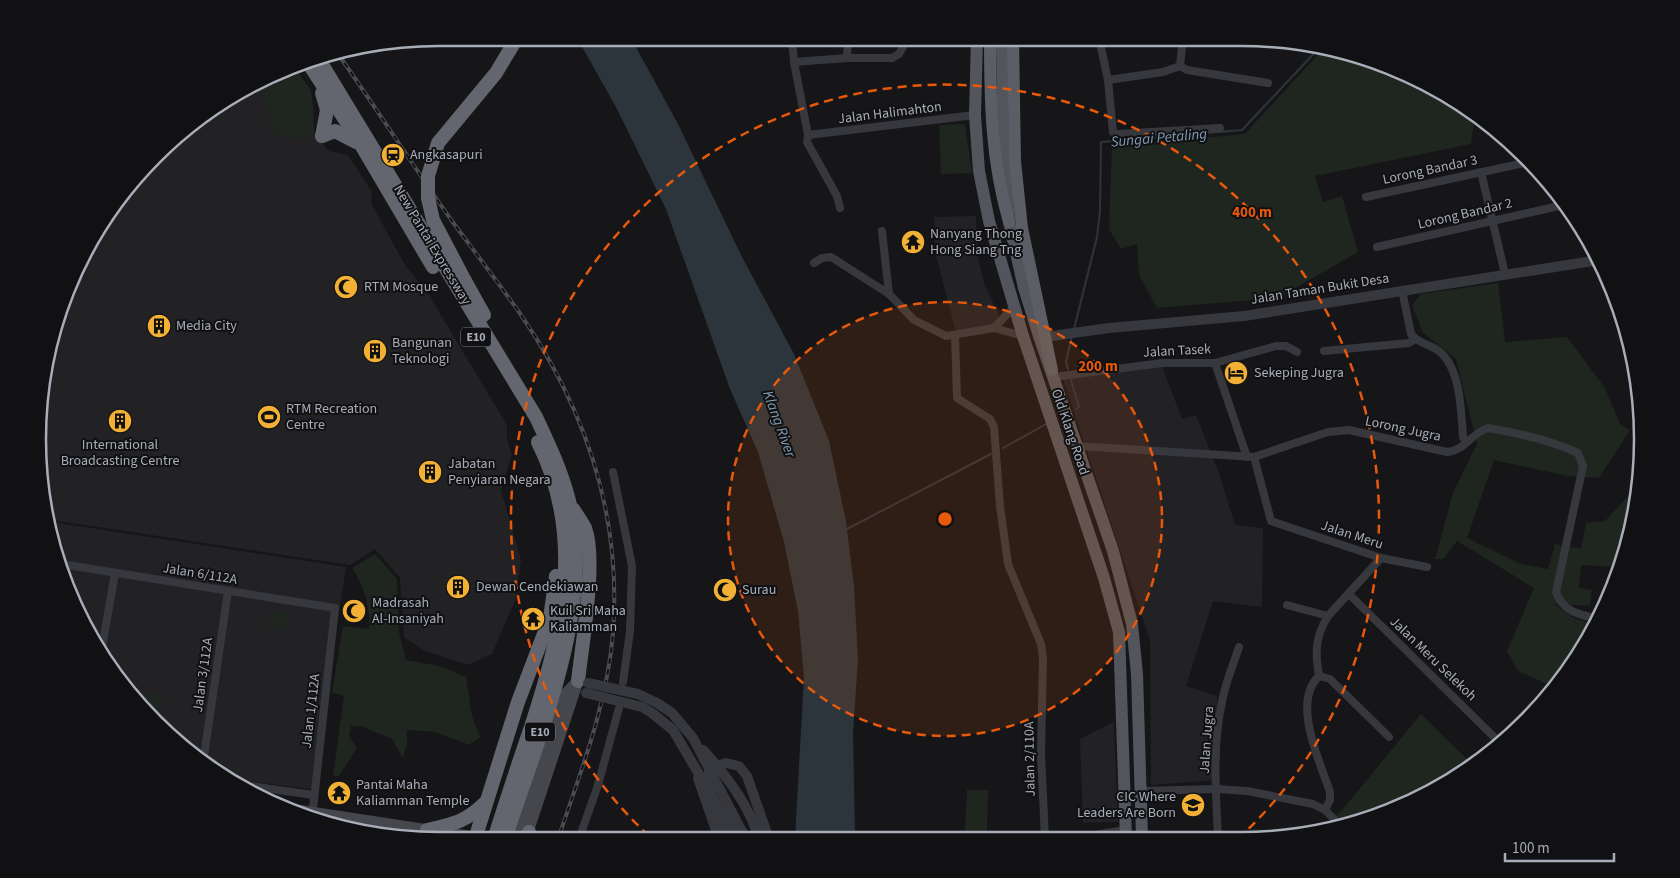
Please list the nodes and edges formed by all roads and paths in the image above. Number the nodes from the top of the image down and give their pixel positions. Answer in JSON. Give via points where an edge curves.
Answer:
{"nodes":[{"id":1,"x":512,"y":46,"type":"edge"},
{"id":2,"x":793,"y":46,"type":"edge"},
{"id":3,"x":848,"y":46,"type":"edge"},
{"id":4,"x":903,"y":46,"type":"edge"},
{"id":5,"x":977,"y":46,"type":"edge"},
{"id":6,"x":991,"y":46,"type":"edge"},
{"id":7,"x":1001,"y":46,"type":"edge"},
{"id":8,"x":1013,"y":46,"type":"edge"},
{"id":9,"x":1100,"y":46,"type":"edge"},
{"id":10,"x":1182,"y":46,"type":"edge"},
{"id":11,"x":847,"y":58,"type":"junction"},
{"id":12,"x":794,"y":62,"type":"junction"},
{"id":13,"x":315,"y":66,"type":"edge"},
{"id":14,"x":315,"y":66,"type":"edge"},
{"id":15,"x":1180,"y":66,"type":"junction"},
{"id":16,"x":313,"y":67,"type":"edge"},
{"id":17,"x":1108,"y":80,"type":"junction"},
{"id":18,"x":1268,"y":83,"type":"dead end"},
{"id":19,"x":996,"y":105,"type":"junction"},
{"id":20,"x":975,"y":116,"type":"junction"},
{"id":21,"x":1220,"y":128,"type":"dead end"},
{"id":22,"x":808,"y":135,"type":"junction"},
{"id":23,"x":360,"y":143,"type":"junction"},
{"id":24,"x":1521,"y":164,"type":"edge"},
{"id":25,"x":1481,"y":172,"type":"junction"},
{"id":26,"x":1366,"y":197,"type":"dead end"},
{"id":27,"x":1558,"y":206,"type":"edge"},
{"id":28,"x":840,"y":208,"type":"dead end"},
{"id":29,"x":1492,"y":221,"type":"junction"},
{"id":30,"x":1009,"y":222,"type":"joint"},
{"id":31,"x":882,"y":231,"type":"dead end"},
{"id":32,"x":1377,"y":247,"type":"dead end"},
{"id":33,"x":1591,"y":261,"type":"edge"},
{"id":34,"x":814,"y":263,"type":"dead end"},
{"id":35,"x":1505,"y":274,"type":"junction"},
{"id":36,"x":1402,"y":290,"type":"junction"},
{"id":37,"x":889,"y":294,"type":"junction"},
{"id":38,"x":1014,"y":307,"type":"junction"},
{"id":39,"x":994,"y":328,"type":"junction"},
{"id":40,"x":955,"y":335,"type":"junction"},
{"id":41,"x":1023,"y":336,"type":"junction"},
{"id":42,"x":1045,"y":337,"type":"junction"},
{"id":43,"x":1415,"y":339,"type":"junction"},
{"id":44,"x":1324,"y":351,"type":"dead end"},
{"id":45,"x":1297,"y":352,"type":"dead end"},
{"id":46,"x":1215,"y":363,"type":"junction"},
{"id":47,"x":1053,"y":373,"type":"junction"},
{"id":48,"x":536,"y":417,"type":"junction"},
{"id":49,"x":1466,"y":442,"type":"junction"},
{"id":50,"x":1078,"y":446,"type":"junction"},
{"id":51,"x":1250,"y":457,"type":"junction"},
{"id":52,"x":613,"y":472,"type":"dead end"},
{"id":53,"x":565,"y":505,"type":"junction"},
{"id":54,"x":1381,"y":558,"type":"junction"},
{"id":55,"x":67,"y":565,"type":"edge"},
{"id":56,"x":1427,"y":567,"type":"dead end"},
{"id":57,"x":115,"y":573,"type":"junction"},
{"id":58,"x":228,"y":591,"type":"junction"},
{"id":59,"x":1349,"y":594,"type":"junction"},
{"id":60,"x":1287,"y":605,"type":"dead end"},
{"id":61,"x":335,"y":608,"type":"joint"},
{"id":62,"x":1328,"y":616,"type":"junction"},
{"id":63,"x":1591,"y":617,"type":"edge"},
{"id":64,"x":566,"y":621,"type":"junction"},
{"id":65,"x":103,"y":642,"type":"edge"},
{"id":66,"x":1239,"y":647,"type":"dead end"},
{"id":67,"x":1319,"y":676,"type":"junction"},
{"id":68,"x":624,"y":682,"type":"dead end"},
{"id":69,"x":582,"y":687,"type":"junction"},
{"id":70,"x":619,"y":708,"type":"dead end"},
{"id":71,"x":1389,"y":737,"type":"dead end"},
{"id":72,"x":693,"y":738,"type":"junction"},
{"id":73,"x":1495,"y":738,"type":"edge"},
{"id":74,"x":204,"y":754,"type":"edge"},
{"id":75,"x":696,"y":771,"type":"junction"},
{"id":76,"x":258,"y":787,"type":"edge"},
{"id":77,"x":1216,"y":789,"type":"junction"},
{"id":78,"x":1141,"y":791,"type":"junction"},
{"id":79,"x":313,"y":795,"type":"junction"},
{"id":80,"x":487,"y":801,"type":"junction"},
{"id":81,"x":1325,"y":810,"type":"junction"},
{"id":82,"x":312,"y":811,"type":"edge"},
{"id":83,"x":1335,"y":820,"type":"edge"},
{"id":84,"x":433,"y":832,"type":"edge"},
{"id":85,"x":481,"y":832,"type":"edge"},
{"id":86,"x":496,"y":832,"type":"edge"},
{"id":87,"x":507,"y":832,"type":"edge"},
{"id":88,"x":517,"y":832,"type":"edge"},
{"id":89,"x":529,"y":832,"type":"edge"},
{"id":90,"x":581,"y":832,"type":"edge"},
{"id":91,"x":717,"y":832,"type":"edge"},
{"id":92,"x":724,"y":832,"type":"edge"},
{"id":93,"x":733,"y":832,"type":"edge"},
{"id":94,"x":742,"y":832,"type":"edge"},
{"id":95,"x":757,"y":832,"type":"edge"},
{"id":96,"x":767,"y":832,"type":"edge"},
{"id":97,"x":1045,"y":832,"type":"edge"},
{"id":98,"x":1126,"y":832,"type":"edge"},
{"id":99,"x":1142,"y":832,"type":"edge"},
{"id":100,"x":1218,"y":832,"type":"edge"}],
"edges":[{"from":1,"to":48,"type":"highway","bridge":true,"via":[[496,73],[438,142],[428,176],[428,198],[433,220],[530,395]]},
{"from":2,"to":12,"type":"street"},
{"from":3,"to":11,"type":"street"},
{"from":4,"to":11,"type":"street","via":[[892,58]]},
{"from":5,"to":20,"type":"main road","name":"Old Klang Road"},
{"from":6,"to":19,"type":"highway"},
{"from":7,"to":19,"type":"main road"},
{"from":8,"to":42,"type":"highway","via":[[1015,161],[1022,228]]},
{"from":9,"to":17,"type":"street"},
{"from":10,"to":15,"type":"street"},
{"from":11,"to":12,"type":"street"},
{"from":12,"to":22,"type":"street"},
{"from":13,"to":23,"type":"highway","name":"New Pantai Expressway","number":"E10"},
{"from":14,"to":48,"type":"highway","name":"New Pantai Expressway","number":"E10"},
{"from":15,"to":17,"type":"street","via":[[1163,72]]},
{"from":15,"to":18,"type":"street","via":[[1187,70]]},
{"from":16,"to":23,"type":"highway","via":[[327,107],[322,136],[335,131]]},
{"from":17,"to":21,"type":"street","via":[[1113,132],[1117,134]]},
{"from":19,"to":30,"type":"highway","via":[[999,187]]},
{"from":20,"to":22,"type":"street","name":"Jalan Halimahton"},
{"from":20,"to":38,"type":"main road","name":"Old Klang Road","via":[[979,171],[989,221]]},
{"from":22,"to":28,"type":"street","via":[[807,142],[837,196]]},
{"from":23,"to":53,"type":"highway","name":"New Pantai Expressway","number":"E10","via":[[527,421]]},
{"from":24,"to":25,"type":"street","name":"Lorong Bandar 3"},
{"from":25,"to":26,"type":"street","name":"Lorong Bandar 3"},
{"from":25,"to":29,"type":"street"},
{"from":27,"to":29,"type":"street","name":"Lorong Bandar 2"},
{"from":29,"to":32,"type":"street","name":"Lorong Bandar 2"},
{"from":29,"to":35,"type":"street"},
{"from":30,"to":47,"type":"main road","name":"Old Klang Road","via":[[1024,288]]},
{"from":31,"to":37,"type":"street"},
{"from":33,"to":35,"type":"street","name":"Jalan Taman Bukit Desa"},
{"from":34,"to":37,"type":"street","via":[[831,257]]},
{"from":35,"to":36,"type":"street","name":"Jalan Taman Bukit Desa"},
{"from":36,"to":42,"type":"street","name":"Jalan Taman Bukit Desa","via":[[1244,316]]},
{"from":36,"to":43,"type":"street","via":[[1411,334]]},
{"from":37,"to":40,"type":"street","via":[[914,320],[946,336]]},
{"from":38,"to":39,"type":"street"},
{"from":38,"to":41,"type":"main road","name":"Old Klang Road"},
{"from":39,"to":40,"type":"street"},
{"from":39,"to":41,"type":"street"},
{"from":40,"to":97,"type":"street","name":"Jalan 2/110A","via":[[957,398],[990,419],[994,427],[1008,564],[1041,644]]},
{"from":41,"to":98,"type":"main road","name":"Old Klang Road","via":[[1104,578],[1118,632]]},
{"from":42,"to":47,"type":"highway"},
{"from":43,"to":44,"type":"street","via":[[1409,343]]},
{"from":43,"to":49,"type":"street","via":[[1441,352],[1451,368]]},
{"from":45,"to":46,"type":"street","name":"Jalan Tasek","via":[[1286,346],[1276,346]]},
{"from":46,"to":47,"type":"street","name":"Jalan Tasek","via":[[1162,363]]},
{"from":46,"to":51,"type":"street"},
{"from":47,"to":50,"type":"main road","name":"Old Klang Road"},
{"from":48,"to":53,"type":"highway","name":"New Pantai Expressway","number":"E10","via":[[556,461]]},
{"from":49,"to":51,"type":"street","name":"Lorong Jugra","via":[[1455,451],[1447,452],[1349,430],[1328,432]]},
{"from":49,"to":63,"type":"street","name":"Lorong Jugra","via":[[1480,430],[1488,428],[1534,437],[1578,453],[1583,466],[1556,592],[1564,607]]},
{"from":50,"to":51,"type":"street","name":"Lorong Jugra"},
{"from":50,"to":78,"type":"main road","name":"Old Klang Road","via":[[1113,551],[1132,624]]},
{"from":51,"to":54,"type":"street","name":"Jalan Meru","via":[[1271,520]]},
{"from":52,"to":68,"type":"street","via":[[632,566]]},
{"from":53,"to":64,"type":"highway","name":"New Pantai Expressway","number":"E10","via":[[576,565]]},
{"from":53,"to":69,"type":"highway","via":[[585,528],[589,556]]},
{"from":53,"to":80,"type":"highway","via":[[550,618],[518,702]]},
{"from":54,"to":56,"type":"street","name":"Jalan Meru"},
{"from":54,"to":59,"type":"street"},
{"from":55,"to":57,"type":"street","name":"Jalan 6/112A"},
{"from":57,"to":58,"type":"street","name":"Jalan 6/112A"},
{"from":57,"to":65,"type":"street"},
{"from":58,"to":61,"type":"street","name":"Jalan 6/112A"},
{"from":58,"to":74,"type":"street","name":"Jalan 3/112A"},
{"from":59,"to":62,"type":"street"},
{"from":59,"to":73,"type":"street","name":"Jalan Meru Selekoh"},
{"from":60,"to":62,"type":"street"},
{"from":61,"to":79,"type":"street","name":"Jalan 1/112A"},
{"from":62,"to":67,"type":"street","via":[[1315,646]]},
{"from":64,"to":86,"type":"highway","name":"New Pantai Expressway","number":"E10"},
{"from":64,"to":87,"type":"highway","name":"New Pantai Expressway","number":"E10","via":[[550,700]]},
{"from":66,"to":77,"type":"street","name":"Jalan Jugra","via":[[1222,702]]},
{"from":67,"to":71,"type":"street","via":[[1330,679]]},
{"from":67,"to":81,"type":"street","via":[[1310,688],[1307,713],[1330,792]]},
{"from":69,"to":72,"type":"street","bridge":true,"via":[[638,694],[672,713]]},
{"from":69,"to":75,"type":"street","bridge":true,"via":[[652,712],[673,730]]},
{"from":69,"to":88,"type":"main road","via":[[563,696]]},
{"from":69,"to":89,"type":"main road"},
{"from":70,"to":90,"type":"street"},
{"from":72,"to":94,"type":"street","bridge":true},
{"from":72,"to":95,"type":"street","bridge":true,"via":[[734,789]]},
{"from":75,"to":91,"type":"street","bridge":true},
{"from":75,"to":93,"type":"street","bridge":true},
{"from":76,"to":79,"type":"street"},
{"from":77,"to":78,"type":"street"},
{"from":77,"to":81,"type":"street","via":[[1301,801]]},
{"from":77,"to":100,"type":"street","name":"Jalan Jugra"},
{"from":78,"to":99,"type":"main road","name":"Old Klang Road"},
{"from":79,"to":82,"type":"street","name":"Jalan 1/112A"},
{"from":80,"to":84,"type":"highway","via":[[462,821]]},
{"from":80,"to":85,"type":"highway"},
{"from":81,"to":83,"type":"street"},
{"from":92,"to":96,"type":"street","via":[[709,785],[710,768],[732,763],[740,766],[747,776]]}]}
